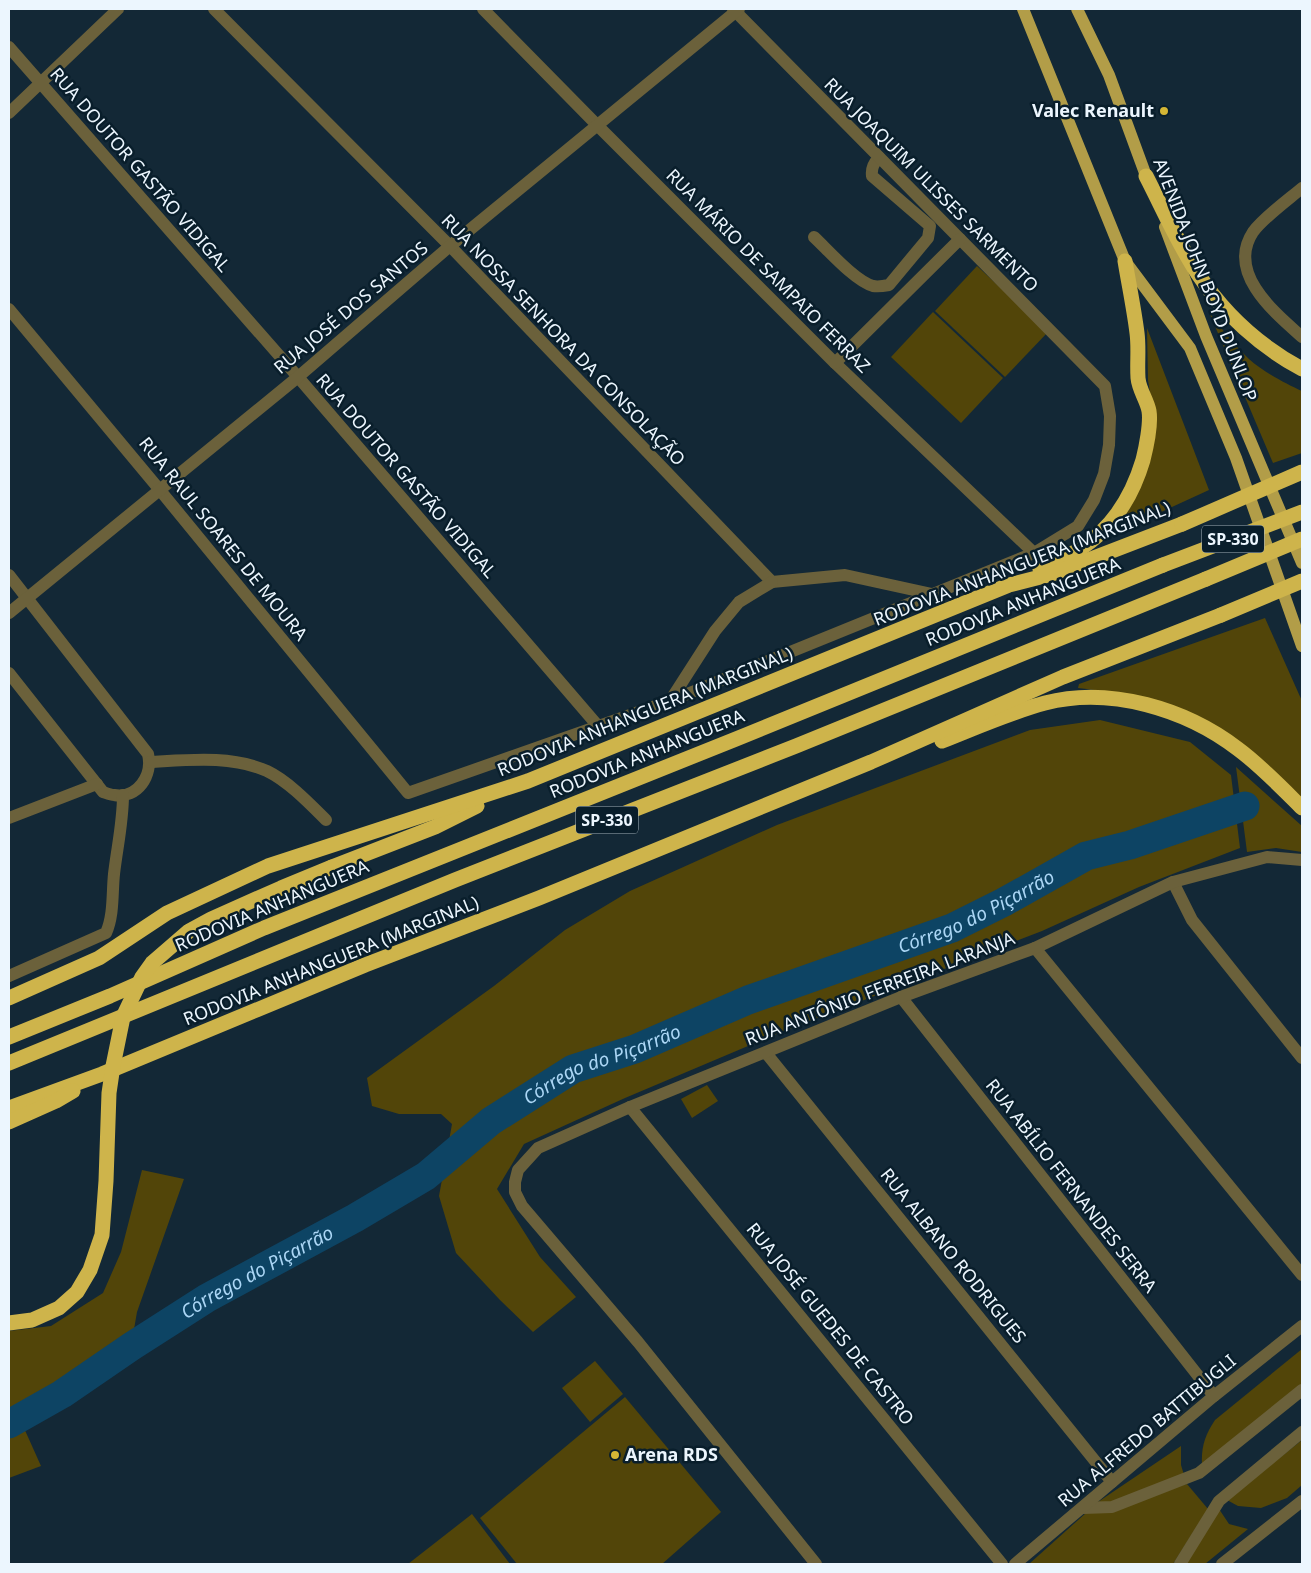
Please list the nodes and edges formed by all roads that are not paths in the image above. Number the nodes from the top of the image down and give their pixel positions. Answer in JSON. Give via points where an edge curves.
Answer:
{"nodes":[{"id":1,"x":118,"y":9,"type":"edge"},
{"id":2,"x":214,"y":9,"type":"edge"},
{"id":3,"x":484,"y":9,"type":"edge"},
{"id":4,"x":1023,"y":9,"type":"edge"},
{"id":5,"x":736,"y":10,"type":"edge"},
{"id":6,"x":1078,"y":10,"type":"edge"},
{"id":7,"x":9,"y":47,"type":"edge"},
{"id":8,"x":41,"y":83,"type":"junction"},
{"id":9,"x":9,"y":113,"type":"edge"},
{"id":10,"x":598,"y":126,"type":"junction"},
{"id":11,"x":879,"y":157,"type":"junction"},
{"id":12,"x":1146,"y":176,"type":"junction"},
{"id":13,"x":1302,"y":188,"type":"edge"},
{"id":14,"x":814,"y":237,"type":"dead end"},
{"id":15,"x":960,"y":239,"type":"junction"},
{"id":16,"x":450,"y":246,"type":"junction"},
{"id":17,"x":1125,"y":261,"type":"junction"},
{"id":18,"x":9,"y":309,"type":"edge"},
{"id":19,"x":1302,"y":337,"type":"edge"},
{"id":20,"x":835,"y":363,"type":"junction"},
{"id":21,"x":1302,"y":369,"type":"edge"},
{"id":22,"x":298,"y":377,"type":"junction"},
{"id":23,"x":1302,"y":472,"type":"edge"},
{"id":24,"x":159,"y":488,"type":"junction"},
{"id":25,"x":1302,"y":512,"type":"edge"},
{"id":26,"x":1302,"y":539,"type":"edge"},
{"id":27,"x":1034,"y":553,"type":"junction"},
{"id":28,"x":1302,"y":563,"type":"edge"},
{"id":29,"x":9,"y":575,"type":"edge"},
{"id":30,"x":1302,"y":581,"type":"edge"},
{"id":31,"x":772,"y":582,"type":"junction"},
{"id":32,"x":1009,"y":585,"type":"junction"},
{"id":33,"x":932,"y":594,"type":"junction"},
{"id":34,"x":27,"y":597,"type":"junction"},
{"id":35,"x":9,"y":613,"type":"edge"},
{"id":36,"x":1302,"y":646,"type":"edge"},
{"id":37,"x":9,"y":673,"type":"edge"},
{"id":38,"x":670,"y":701,"type":"junction"},
{"id":39,"x":598,"y":726,"type":"junction"},
{"id":40,"x":150,"y":762,"type":"junction"},
{"id":41,"x":871,"y":762,"type":"junction"},
{"id":42,"x":528,"y":782,"type":"junction"},
{"id":43,"x":97,"y":784,"type":"junction"},
{"id":44,"x":123,"y":795,"type":"junction"},
{"id":45,"x":1302,"y":808,"type":"edge"},
{"id":46,"x":9,"y":818,"type":"edge"},
{"id":47,"x":326,"y":820,"type":"dead end"},
{"id":48,"x":1302,"y":860,"type":"edge"},
{"id":49,"x":1173,"y":882,"type":"junction"},
{"id":50,"x":1035,"y":948,"type":"junction"},
{"id":51,"x":9,"y":976,"type":"edge"},
{"id":52,"x":901,"y":997,"type":"junction"},
{"id":53,"x":9,"y":998,"type":"edge"},
{"id":54,"x":9,"y":1037,"type":"edge"},
{"id":55,"x":766,"y":1053,"type":"junction"},
{"id":56,"x":1302,"y":1058,"type":"edge"},
{"id":57,"x":9,"y":1063,"type":"edge"},
{"id":58,"x":102,"y":1074,"type":"junction"},
{"id":59,"x":630,"y":1107,"type":"junction"},
{"id":60,"x":9,"y":1108,"type":"edge"},
{"id":61,"x":9,"y":1122,"type":"edge"},
{"id":62,"x":1302,"y":1275,"type":"edge"},
{"id":63,"x":9,"y":1323,"type":"edge"},
{"id":64,"x":1302,"y":1326,"type":"edge"},
{"id":65,"x":1302,"y":1390,"type":"edge"},
{"id":66,"x":1214,"y":1396,"type":"junction"},
{"id":67,"x":1302,"y":1432,"type":"edge"},
{"id":68,"x":1112,"y":1482,"type":"junction"},
{"id":69,"x":1302,"y":1501,"type":"edge"},
{"id":70,"x":1083,"y":1508,"type":"junction"},
{"id":71,"x":816,"y":1564,"type":"edge"},
{"id":72,"x":1002,"y":1564,"type":"edge"},
{"id":73,"x":1015,"y":1564,"type":"edge"},
{"id":74,"x":1180,"y":1564,"type":"edge"},
{"id":75,"x":1222,"y":1564,"type":"edge"}],
"edges":[{"from":1,"to":8,"type":"street"},
{"from":2,"to":16,"type":"street","name":"RUA NOSSA SENHORA DA CONSOLAÇÃO"},
{"from":3,"to":10,"type":"street","name":"RUA MÁRIO DE SAMPAIO FERRAZ"},
{"from":4,"to":17,"type":"main road","name":"AVENIDA JOHN BOYD DUNLOP"},
{"from":5,"to":10,"type":"street","name":"RUA JOSÉ DOS SANTOS"},
{"from":5,"to":11,"type":"street","name":"RUA JOAQUIM ULISSES SARMENTO"},
{"from":6,"to":12,"type":"main road","name":"AVENIDA JOHN BOYD DUNLOP","via":[[1109,75]]},
{"from":7,"to":8,"type":"street","name":"RUA DOUTOR GASTÃO VIDIGAL"},
{"from":8,"to":9,"type":"street"},
{"from":8,"to":22,"type":"street","name":"RUA DOUTOR GASTÃO VIDIGAL"},
{"from":10,"to":16,"type":"street","name":"RUA JOSÉ DOS SANTOS"},
{"from":10,"to":20,"type":"street","name":"RUA MÁRIO DE SAMPAIO FERRAZ"},
{"from":11,"to":14,"type":"street","via":[[872,176],[930,226],[928,238],[889,285],[873,286],[859,280]]},
{"from":11,"to":15,"type":"street","name":"RUA JOAQUIM ULISSES SARMENTO"},
{"from":12,"to":21,"type":"highway","via":[[1189,260],[1213,294],[1252,335]]},
{"from":12,"to":28,"type":"main road","name":"AVENIDA JOHN BOYD DUNLOP","via":[[1206,336]]},
{"from":13,"to":19,"type":"street","via":[[1254,232],[1244,255],[1248,273],[1258,292],[1272,311]]},
{"from":15,"to":20,"type":"street"},
{"from":15,"to":27,"type":"street","name":"RUA JOAQUIM ULISSES SARMENTO","via":[[1104,386],[1110,416],[1109,445],[1104,474],[1094,500],[1078,526]]},
{"from":16,"to":22,"type":"street","name":"RUA JOSÉ DOS SANTOS"},
{"from":16,"to":31,"type":"street","name":"RUA NOSSA SENHORA DA CONSOLAÇÃO"},
{"from":17,"to":32,"type":"highway","via":[[1137,333],[1138,380],[1149,412],[1147,442],[1137,477],[1120,511],[1097,536],[1077,551]]},
{"from":17,"to":36,"type":"main road","name":"AVENIDA JOHN BOYD DUNLOP","via":[[1190,348],[1236,458]]},
{"from":18,"to":24,"type":"street","name":"RUA RAUL SOARES DE MOURA"},
{"from":20,"to":27,"type":"street","name":"RUA MÁRIO DE SAMPAIO FERRAZ"},
{"from":22,"to":24,"type":"street","name":"RUA JOSÉ DOS SANTOS"},
{"from":22,"to":39,"type":"street","name":"RUA DOUTOR GASTÃO VIDIGAL"},
{"from":23,"to":32,"type":"highway","name":"RODOVIA ANHANGUERA (MARGINAL)","bridge":true,"via":[[1182,524],[1052,574]]},
{"from":24,"to":34,"type":"street","name":"RUA JOSÉ DOS SANTOS"},
{"from":24,"to":39,"type":"street","name":"RUA RAUL SOARES DE MOURA","via":[[408,793]]},
{"from":25,"to":54,"type":"highway","name":"RODOVIA ANHANGUERA","number":"SP-330","bridge":true,"via":[[1163,565],[272,925]]},
{"from":26,"to":57,"type":"highway","number":"SP-330","bridge":true},
{"from":27,"to":33,"type":"street"},
{"from":29,"to":34,"type":"street"},
{"from":30,"to":41,"type":"highway","name":"RODOVIA ANHANGUERA (MARGINAL)","bridge":true,"via":[[1063,678]]},
{"from":31,"to":33,"type":"street","via":[[845,575]]},
{"from":31,"to":38,"type":"street","via":[[739,602],[715,631]]},
{"from":32,"to":42,"type":"highway","name":"RODOVIA ANHANGUERA (MARGINAL)"},
{"from":33,"to":38,"type":"street"},
{"from":34,"to":35,"type":"street","name":"RUA JOSÉ DOS SANTOS"},
{"from":34,"to":40,"type":"street","via":[[148,754]]},
{"from":37,"to":43,"type":"street"},
{"from":38,"to":39,"type":"street"},
{"from":40,"to":44,"type":"street","via":[[142,784],[136,791]]},
{"from":40,"to":47,"type":"street","via":[[210,760],[254,766],[269,772],[301,795]]},
{"from":41,"to":45,"type":"highway","via":[[904,755],[1046,703],[1086,698],[1113,699],[1167,711],[1213,732],[1239,749]]},
{"from":41,"to":58,"type":"highway","name":"RODOVIA ANHANGUERA (MARGINAL)"},
{"from":42,"to":53,"type":"highway","name":"RODOVIA ANHANGUERA (MARGINAL)","via":[[268,866],[167,913],[99,958]]},
{"from":42,"to":63,"type":"highway","bridge":true,"via":[[435,827],[211,919],[189,932],[152,963],[123,1017],[113,1066],[102,1235],[90,1270],[76,1292],[59,1308],[32,1320]]},
{"from":43,"to":44,"type":"street","via":[[103,792]]},
{"from":43,"to":46,"type":"street"},
{"from":44,"to":51,"type":"street","via":[[106,932]]},
{"from":48,"to":49,"type":"street","name":"RUA ANTÔNIO FERREIRA LARANJA","via":[[1267,857]]},
{"from":49,"to":50,"type":"street","name":"RUA ANTÔNIO FERREIRA LARANJA"},
{"from":49,"to":56,"type":"street","via":[[1192,920]]},
{"from":50,"to":52,"type":"street","name":"RUA ANTÔNIO FERREIRA LARANJA"},
{"from":50,"to":62,"type":"street"},
{"from":52,"to":55,"type":"street","name":"RUA ANTÔNIO FERREIRA LARANJA"},
{"from":52,"to":66,"type":"street","name":"RUA ABÍLIO FERNANDES SERRA"},
{"from":55,"to":59,"type":"street","name":"RUA ANTÔNIO FERREIRA LARANJA"},
{"from":55,"to":68,"type":"street","name":"RUA ALBANO RODRIGUES"},
{"from":58,"to":60,"type":"highway","name":"RODOVIA ANHANGUERA (MARGINAL)"},
{"from":58,"to":61,"type":"highway","via":[[56,1101]]},
{"from":59,"to":71,"type":"street","name":"RUA ANTÔNIO FERREIRA LARANJA","via":[[538,1148],[518,1170],[515,1192],[522,1206],[638,1342]]},
{"from":59,"to":72,"type":"street","name":"RUA JOSÉ GUEDES DE CASTRO"},
{"from":64,"to":66,"type":"street","name":"RUA ALFREDO BATTIBUGLI"},
{"from":65,"to":70,"type":"street","via":[[1199,1473],[1112,1507]]},
{"from":66,"to":68,"type":"street","name":"RUA ALFREDO BATTIBUGLI"},
{"from":67,"to":74,"type":"street","via":[[1219,1501]]},
{"from":68,"to":70,"type":"street","name":"RUA ALFREDO BATTIBUGLI"},
{"from":69,"to":75,"type":"street"},
{"from":70,"to":73,"type":"street","name":"RUA ALFREDO BATTIBUGLI"}]}
